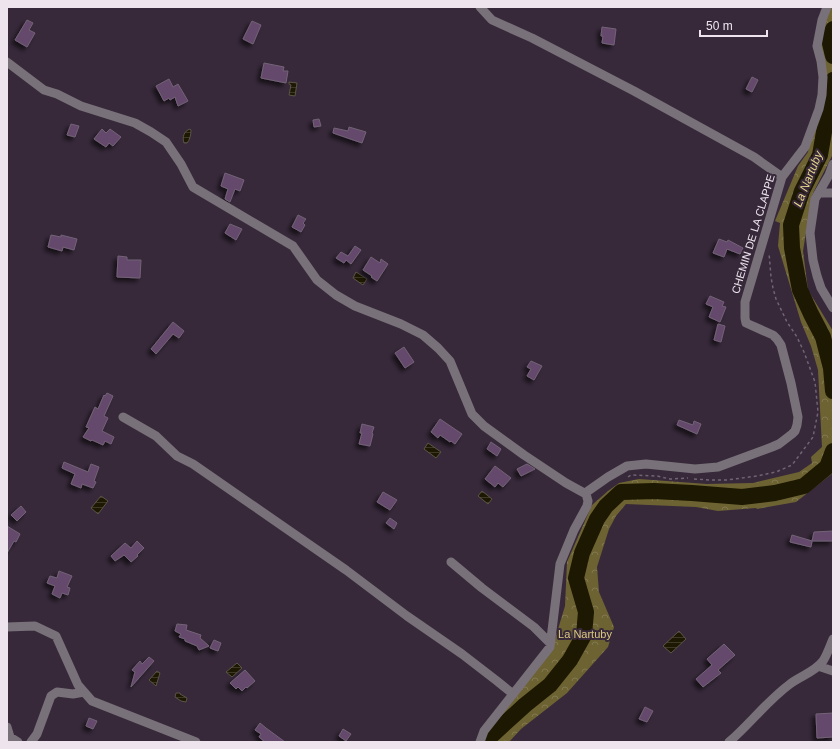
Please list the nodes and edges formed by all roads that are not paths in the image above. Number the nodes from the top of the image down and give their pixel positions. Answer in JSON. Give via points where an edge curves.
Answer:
{"nodes":[{"id":1,"x":480,"y":7,"type":"edge"},
{"id":2,"x":827,"y":7,"type":"edge"},
{"id":3,"x":7,"y":62,"type":"edge"},
{"id":4,"x":833,"y":164,"type":"edge"},
{"id":5,"x":782,"y":177,"type":"junction"},
{"id":6,"x":819,"y":193,"type":"junction"},
{"id":7,"x":833,"y":194,"type":"edge"},
{"id":8,"x":833,"y":308,"type":"edge"},
{"id":9,"x":123,"y":417,"type":"dead end"},
{"id":10,"x":586,"y":494,"type":"junction"},
{"id":11,"x":451,"y":562,"type":"dead end"},
{"id":12,"x":7,"y":627,"type":"edge"},
{"id":13,"x":833,"y":638,"type":"edge"},
{"id":14,"x":550,"y":643,"type":"junction"},
{"id":15,"x":818,"y":666,"type":"junction"},
{"id":16,"x":833,"y":672,"type":"edge"},
{"id":17,"x":84,"y":692,"type":"junction"},
{"id":18,"x":513,"y":694,"type":"junction"},
{"id":19,"x":7,"y":727,"type":"edge"},
{"id":20,"x":18,"y":742,"type":"edge"},
{"id":21,"x":31,"y":742,"type":"edge"},
{"id":22,"x":196,"y":742,"type":"edge"},
{"id":23,"x":480,"y":742,"type":"edge"},
{"id":24,"x":729,"y":742,"type":"edge"}],
"edges":[{"from":1,"to":5,"type":"street","via":[[492,20],[634,91],[754,157]]},
{"from":2,"to":5,"type":"street","name":"CHEMIN DE LA CLAPPE","via":[[817,46],[823,77],[819,109],[805,147]]},
{"from":3,"to":10,"type":"street","via":[[44,90],[81,106],[135,124],[166,142],[194,187],[294,246],[317,280],[336,295],[355,306],[424,335],[450,361],[472,414],[484,426]]},
{"from":4,"to":6,"type":"street"},
{"from":5,"to":10,"type":"street","name":"CHEMIN DE LA CLAPPE","via":[[745,302],[745,318],[746,323],[773,335],[781,345],[797,409],[795,431],[779,444],[718,467],[695,469],[646,464],[627,466]]},
{"from":6,"to":7,"type":"street"},
{"from":6,"to":8,"type":"street","via":[[815,199],[810,233],[813,260],[821,288]]},
{"from":9,"to":18,"type":"street","via":[[156,436],[177,456],[193,464],[346,570]]},
{"from":10,"to":14,"type":"street","via":[[587,506],[560,564]]},
{"from":11,"to":14,"type":"street","via":[[534,627]]},
{"from":12,"to":17,"type":"street","via":[[35,626],[56,636],[78,685]]},
{"from":13,"to":15,"type":"street"},
{"from":14,"to":18,"type":"street","via":[[550,647]]},
{"from":15,"to":16,"type":"street"},
{"from":15,"to":24,"type":"street","via":[[770,701]]},
{"from":17,"to":21,"type":"street","via":[[57,692],[51,696],[37,734]]},
{"from":17,"to":22,"type":"street","via":[[92,701]]},
{"from":18,"to":23,"type":"street","via":[[484,731]]},
{"from":19,"to":20,"type":"street","via":[[10,737]]}]}
